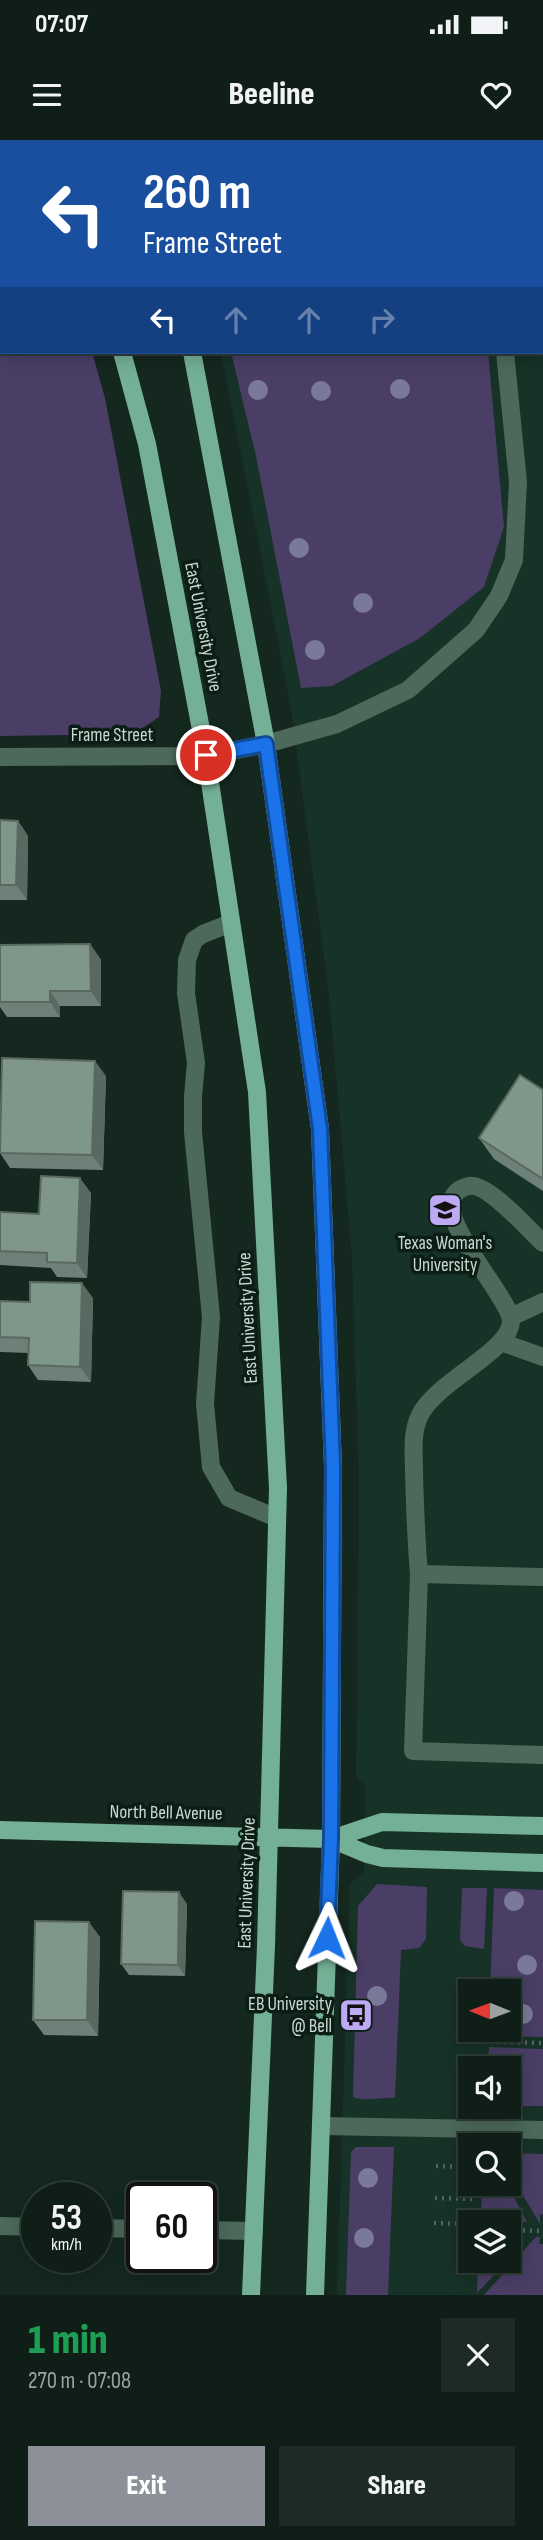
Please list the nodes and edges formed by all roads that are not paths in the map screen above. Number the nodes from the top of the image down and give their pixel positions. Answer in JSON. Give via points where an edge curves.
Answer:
{"nodes":[{"id":1,"x":123,"y":354,"type":"edge"},
{"id":2,"x":192,"y":354,"type":"edge"},
{"id":3,"x":505,"y":354,"type":"edge"},
{"id":4,"x":266,"y":744,"type":"junction"},
{"id":5,"x":206,"y":755,"type":"junction"},
{"id":6,"x":0,"y":757,"type":"edge"},
{"id":7,"x":231,"y":923,"type":"junction"},
{"id":8,"x":543,"y":1243,"type":"edge"},
{"id":9,"x":543,"y":1302,"type":"edge"},
{"id":10,"x":511,"y":1317,"type":"junction"},
{"id":11,"x":501,"y":1342,"type":"junction"},
{"id":12,"x":543,"y":1357,"type":"edge"},
{"id":13,"x":277,"y":1518,"type":"junction"},
{"id":14,"x":419,"y":1574,"type":"junction"},
{"id":15,"x":543,"y":1577,"type":"edge"},
{"id":16,"x":543,"y":1755,"type":"edge"},
{"id":17,"x":543,"y":1826,"type":"edge"},
{"id":18,"x":0,"y":1830,"type":"edge"},
{"id":19,"x":270,"y":1836,"type":"junction"},
{"id":20,"x":331,"y":1839,"type":"junction"},
{"id":21,"x":543,"y":1863,"type":"edge"},
{"id":22,"x":321,"y":2126,"type":"junction"},
{"id":23,"x":543,"y":2130,"type":"edge"},
{"id":24,"x":0,"y":2227,"type":"edge"},
{"id":25,"x":21,"y":2227,"type":"edge"},
{"id":26,"x":217,"y":2230,"type":"edge"},
{"id":27,"x":254,"y":2231,"type":"junction"},
{"id":28,"x":251,"y":2295,"type":"edge"},
{"id":29,"x":315,"y":2295,"type":"edge"}],
"edges":[{"from":1,"to":5,"type":"main road","name":"East University Drive","via":[[147,444]]},
{"from":2,"to":4,"type":"main road","name":"East University Drive"},
{"from":3,"to":4,"type":"street","name":"Frame Street","via":[[518,482],[514,560],[499,596],[475,630],[408,690],[337,724]]},
{"from":4,"to":5,"type":"street","name":"Frame Street"},
{"from":4,"to":20,"type":"main road","name":"East University Drive","via":[[320,1129],[333,1467]]},
{"from":5,"to":6,"type":"street","name":"Frame Street"},
{"from":5,"to":7,"type":"main road","name":"East University Drive"},
{"from":7,"to":13,"type":"main road","name":"East University Drive","via":[[257,1092]]},
{"from":7,"to":13,"type":"street","via":[[194,940],[187,960],[186,993],[196,1063],[192,1132],[211,1317],[205,1404],[211,1467],[229,1498]]},
{"from":8,"to":10,"type":"street","via":[[477,1185],[456,1194],[452,1205],[457,1228]]},
{"from":9,"to":10,"type":"street"},
{"from":10,"to":11,"type":"street"},
{"from":11,"to":12,"type":"street"},
{"from":11,"to":14,"type":"street","via":[[441,1388],[416,1425],[414,1521]]},
{"from":13,"to":19,"type":"main road","name":"East University Drive"},
{"from":14,"to":15,"type":"street"},
{"from":14,"to":16,"type":"street","via":[[413,1751]]},
{"from":17,"to":20,"type":"main road","name":"North Bell Avenue","via":[[382,1822]]},
{"from":18,"to":19,"type":"main road","name":"North Bell Avenue"},
{"from":19,"to":20,"type":"main road","name":"North Bell Avenue"},
{"from":19,"to":27,"type":"main road","name":"East University Drive"},
{"from":20,"to":21,"type":"main road","name":"North Bell Avenue","via":[[383,1858]]},
{"from":20,"to":22,"type":"main road","name":"East University Drive"},
{"from":22,"to":23,"type":"street"},
{"from":22,"to":29,"type":"main road","name":"East University Drive"},
{"from":24,"to":25,"type":"street"},
{"from":26,"to":27,"type":"street"},
{"from":27,"to":28,"type":"main road","name":"East University Drive"}]}
